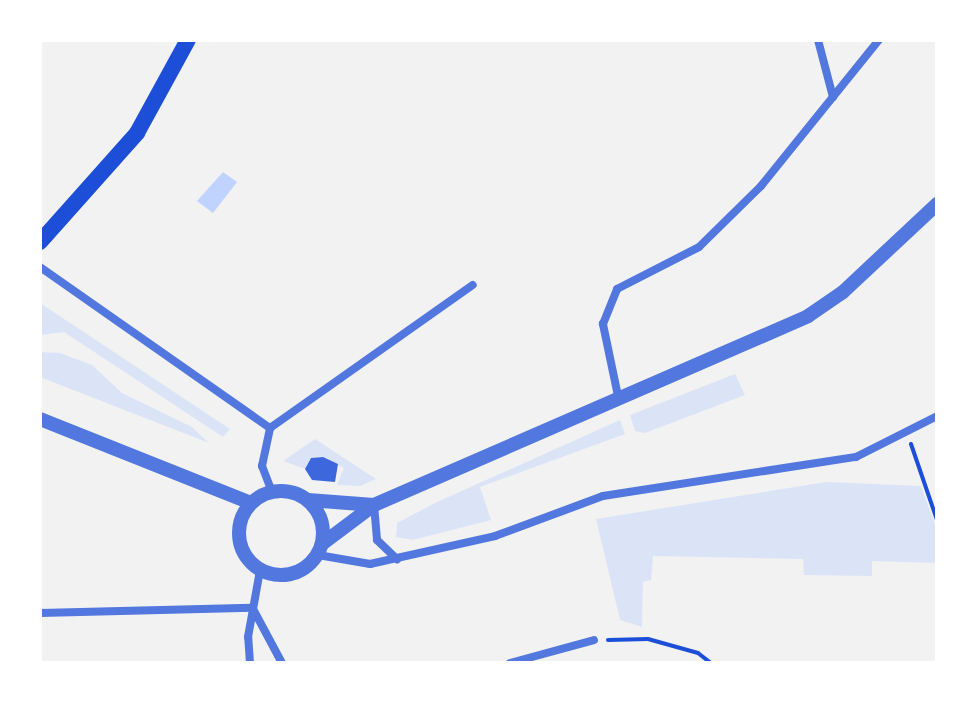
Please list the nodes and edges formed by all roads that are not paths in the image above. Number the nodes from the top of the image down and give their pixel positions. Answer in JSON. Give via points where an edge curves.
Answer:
{"nodes":[{"id":1,"x":188,"y":40,"type":"edge"},
{"id":2,"x":818,"y":40,"type":"edge"},
{"id":3,"x":879,"y":40,"type":"edge"},
{"id":4,"x":833,"y":97,"type":"junction"},
{"id":5,"x":937,"y":204,"type":"edge"},
{"id":6,"x":40,"y":242,"type":"edge"},
{"id":7,"x":40,"y":267,"type":"edge"},
{"id":8,"x":473,"y":285,"type":"dead end"},
{"id":9,"x":618,"y":396,"type":"junction"},
{"id":10,"x":937,"y":416,"type":"edge"},
{"id":11,"x":40,"y":419,"type":"edge"},
{"id":12,"x":270,"y":428,"type":"junction"},
{"id":13,"x":272,"y":492,"type":"junction"},
{"id":14,"x":308,"y":500,"type":"junction"},
{"id":15,"x":251,"y":503,"type":"junction"},
{"id":16,"x":374,"y":505,"type":"junction"},
{"id":17,"x":320,"y":549,"type":"junction"},
{"id":18,"x":397,"y":559,"type":"junction"},
{"id":19,"x":260,"y":570,"type":"junction"},
{"id":20,"x":252,"y":608,"type":"junction"},
{"id":21,"x":43,"y":614,"type":"edge"},
{"id":22,"x":40,"y":625,"type":"edge"},
{"id":23,"x":594,"y":640,"type":"road end"},
{"id":24,"x":250,"y":663,"type":"edge"},
{"id":25,"x":282,"y":663,"type":"edge"},
{"id":26,"x":510,"y":663,"type":"edge"}],
"edges":[{"from":1,"to":6,"type":"main road","via":[[137,133]]},
{"from":2,"to":4,"type":"street"},
{"from":3,"to":4,"type":"street"},
{"from":4,"to":9,"type":"street","via":[[761,186],[699,247],[617,289],[603,324]]},
{"from":5,"to":9,"type":"street","via":[[843,292],[808,316]]},
{"from":7,"to":12,"type":"street"},
{"from":8,"to":12,"type":"street"},
{"from":9,"to":16,"type":"street"},
{"from":10,"to":18,"type":"street","via":[[856,457],[603,496],[495,536]]},
{"from":11,"to":15,"type":"street"},
{"from":12,"to":13,"type":"street","via":[[262,466]]},
{"from":13,"to":14,"type":"street"},
{"from":13,"to":15,"type":"street"},
{"from":14,"to":16,"type":"street"},
{"from":14,"to":17,"type":"street","via":[[322,521]]},
{"from":15,"to":19,"type":"street","via":[[238,539]]},
{"from":16,"to":17,"type":"street"},
{"from":16,"to":18,"type":"street","via":[[377,540]]},
{"from":17,"to":18,"type":"street","via":[[353,564]]},
{"from":17,"to":19,"type":"street","via":[[286,575]]},
{"from":19,"to":20,"type":"street"},
{"from":20,"to":21,"type":"street"},
{"from":20,"to":24,"type":"street"},
{"from":20,"to":25,"type":"street"},
{"from":21,"to":22,"type":"street"},
{"from":23,"to":26,"type":"street"}]}
